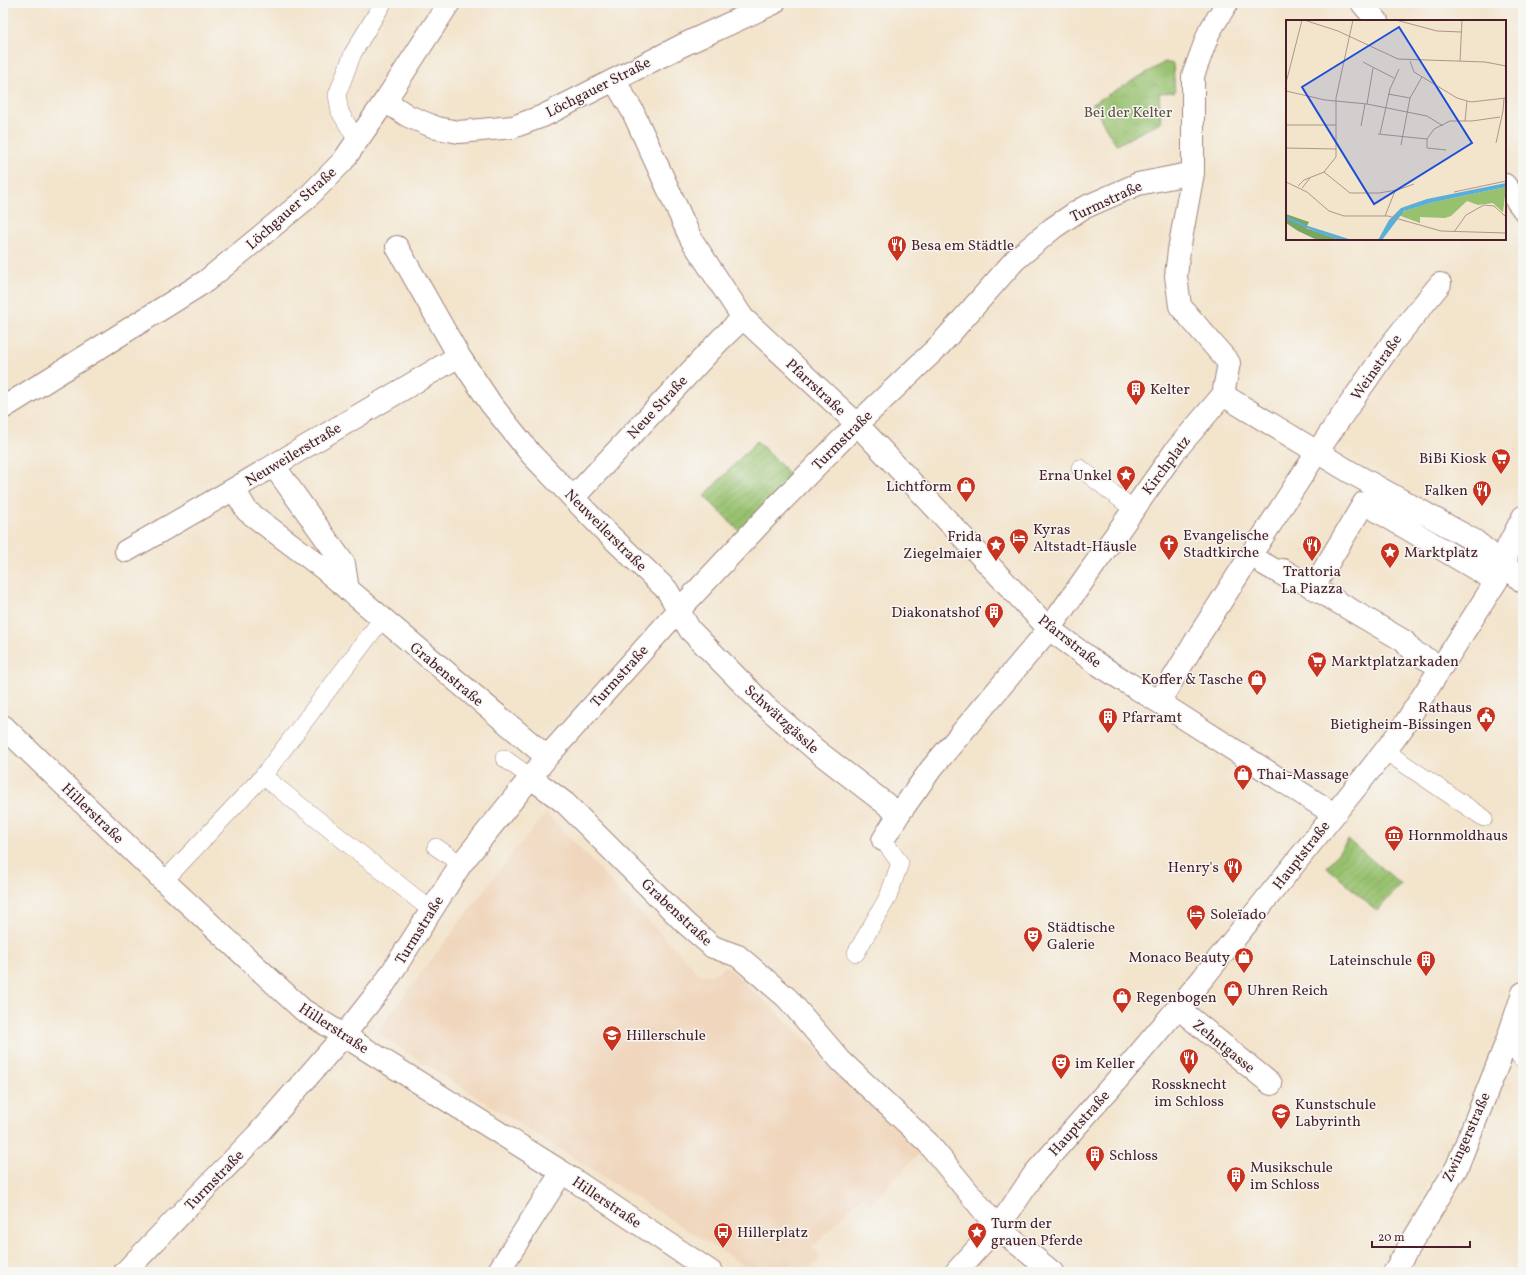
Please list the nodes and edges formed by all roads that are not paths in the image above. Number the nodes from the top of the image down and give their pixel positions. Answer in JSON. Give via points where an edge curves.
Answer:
{"nodes":[{"id":1,"x":383,"y":3,"type":"edge"},
{"id":2,"x":449,"y":3,"type":"edge"},
{"id":3,"x":774,"y":3,"type":"edge"},
{"id":4,"x":1227,"y":3,"type":"edge"},
{"id":5,"x":1362,"y":3,"type":"edge"},
{"id":6,"x":1375,"y":20,"type":"edge"},
{"id":7,"x":614,"y":80,"type":"junction"},
{"id":8,"x":385,"y":101,"type":"junction"},
{"id":9,"x":357,"y":141,"type":"junction"},
{"id":10,"x":1193,"y":173,"type":"junction"},
{"id":11,"x":1506,"y":186,"type":"edge"},
{"id":12,"x":1522,"y":205,"type":"edge"},
{"id":13,"x":397,"y":247,"type":"dead end"},
{"id":14,"x":1440,"y":284,"type":"dead end"},
{"id":15,"x":743,"y":318,"type":"junction"},
{"id":16,"x":459,"y":356,"type":"junction"},
{"id":17,"x":1223,"y":395,"type":"junction"},
{"id":18,"x":3,"y":408,"type":"edge"},
{"id":19,"x":857,"y":424,"type":"junction"},
{"id":20,"x":1317,"y":452,"type":"junction"},
{"id":21,"x":274,"y":466,"type":"junction"},
{"id":22,"x":1080,"y":468,"type":"dead end"},
{"id":23,"x":234,"y":489,"type":"junction"},
{"id":24,"x":573,"y":498,"type":"junction"},
{"id":25,"x":1133,"y":509,"type":"junction"},
{"id":26,"x":1523,"y":517,"type":"edge"},
{"id":27,"x":126,"y":551,"type":"dead end"},
{"id":28,"x":1501,"y":573,"type":"junction"},
{"id":29,"x":1523,"y":582,"type":"edge"},
{"id":30,"x":1313,"y":588,"type":"junction"},
{"id":31,"x":348,"y":590,"type":"junction"},
{"id":32,"x":678,"y":611,"type":"junction"},
{"id":33,"x":382,"y":619,"type":"junction"},
{"id":34,"x":1049,"y":629,"type":"junction"},
{"id":35,"x":1401,"y":644,"type":"dead end"},
{"id":36,"x":1441,"y":667,"type":"junction"},
{"id":37,"x":1159,"y":702,"type":"junction"},
{"id":38,"x":3,"y":726,"type":"edge"},
{"id":39,"x":1385,"y":751,"type":"junction"},
{"id":40,"x":547,"y":756,"type":"junction"},
{"id":41,"x":504,"y":758,"type":"dead end"},
{"id":42,"x":263,"y":776,"type":"junction"},
{"id":43,"x":530,"y":777,"type":"junction"},
{"id":44,"x":899,"y":814,"type":"junction"},
{"id":45,"x":1334,"y":814,"type":"junction"},
{"id":46,"x":1484,"y":818,"type":"dead end"},
{"id":47,"x":883,"y":840,"type":"joint"},
{"id":48,"x":436,"y":847,"type":"dead end"},
{"id":49,"x":461,"y":864,"type":"junction"},
{"id":50,"x":164,"y":881,"type":"junction"},
{"id":51,"x":431,"y":910,"type":"junction"},
{"id":52,"x":856,"y":953,"type":"dead end"},
{"id":53,"x":1523,"y":993,"type":"edge"},
{"id":54,"x":1178,"y":1008,"type":"junction"},
{"id":55,"x":344,"y":1036,"type":"junction"},
{"id":56,"x":1507,"y":1041,"type":"junction"},
{"id":57,"x":1523,"y":1060,"type":"edge"},
{"id":58,"x":1271,"y":1084,"type":"dead end"},
{"id":59,"x":562,"y":1172,"type":"junction"},
{"id":60,"x":997,"y":1227,"type":"junction"},
{"id":61,"x":125,"y":1272,"type":"edge"},
{"id":62,"x":498,"y":1272,"type":"edge"},
{"id":63,"x":711,"y":1272,"type":"edge"},
{"id":64,"x":956,"y":1272,"type":"edge"},
{"id":65,"x":1052,"y":1272,"type":"edge"},
{"id":66,"x":1394,"y":1272,"type":"edge"}],
"edges":[{"from":1,"to":9,"type":"lane","via":[[353,53],[337,95],[340,112]]},
{"from":2,"to":8,"type":"street"},
{"from":3,"to":7,"type":"street","name":"Löchgauer Straße"},
{"from":4,"to":10,"type":"street","via":[[1209,32],[1193,76]]},
{"from":5,"to":6,"type":"street"},
{"from":7,"to":8,"type":"street","name":"Löchgauer Straße","via":[[543,116],[513,127],[458,132],[437,128],[408,116]]},
{"from":7,"to":15,"type":"street","name":"Pfarrstraße","via":[[632,110],[691,239]]},
{"from":8,"to":9,"type":"street","name":"Löchgauer Straße"},
{"from":9,"to":18,"type":"street","name":"Löchgauer Straße","via":[[343,161],[306,199],[206,281]]},
{"from":10,"to":17,"type":"street","via":[[1176,276],[1180,306],[1229,362]]},
{"from":10,"to":19,"type":"street","name":"Turmstraße","via":[[1138,184],[1081,209],[1053,228],[1016,260],[940,345]]},
{"from":11,"to":12,"type":"street"},
{"from":13,"to":16,"type":"street","name":"Neuweilerstraße"},
{"from":14,"to":20,"type":"street","name":"Weinstraße","via":[[1392,343]]},
{"from":15,"to":19,"type":"street","name":"Pfarrstraße"},
{"from":15,"to":24,"type":"street","name":"Neue Straße"},
{"from":16,"to":21,"type":"street","name":"Neuweilerstraße"},
{"from":16,"to":24,"type":"street","name":"Neuweilerstraße","via":[[491,404],[531,454]]},
{"from":17,"to":20,"type":"street"},
{"from":17,"to":25,"type":"street","name":"Kirchplatz","via":[[1175,451]]},
{"from":19,"to":32,"type":"street","name":"Turmstraße"},
{"from":19,"to":34,"type":"street","name":"Pfarrstraße"},
{"from":20,"to":28,"type":"street","via":[[1475,541]]},
{"from":20,"to":37,"type":"street"},
{"from":21,"to":23,"type":"street","name":"Neuweilerstraße"},
{"from":21,"to":31,"type":"street","via":[[344,564]]},
{"from":22,"to":25,"type":"lane"},
{"from":23,"to":27,"type":"street","name":"Neuweilerstraße"},
{"from":23,"to":31,"type":"street","name":"Grabenstraße","via":[[247,511]]},
{"from":24,"to":32,"type":"street","name":"Neuweilerstraße","via":[[667,590]]},
{"from":25,"to":34,"type":"street","name":"Kirchplatz"},
{"from":26,"to":28,"type":"street","name":"Hauptstraße","via":[[1508,546]]},
{"from":28,"to":29,"type":"street"},
{"from":28,"to":30,"type":"street","via":[[1364,503]]},
{"from":28,"to":36,"type":"street","name":"Hauptstraße"},
{"from":30,"to":35,"type":"street","via":[[1274,567]]},
{"from":30,"to":36,"type":"street","via":[[1404,641],[1412,650]]},
{"from":31,"to":33,"type":"street","name":"Grabenstraße"},
{"from":32,"to":40,"type":"street","name":"Turmstraße"},
{"from":32,"to":44,"type":"street","name":"Schwätzgässle","via":[[690,630],[764,705],[817,751]]},
{"from":33,"to":40,"type":"street","name":"Grabenstraße"},
{"from":33,"to":42,"type":"lane"},
{"from":34,"to":37,"type":"street","name":"Pfarrstraße","via":[[1096,663]]},
{"from":34,"to":44,"type":"street","via":[[931,769]]},
{"from":36,"to":39,"type":"street","name":"Hauptstraße"},
{"from":37,"to":45,"type":"street","name":"Pfarrstraße"},
{"from":38,"to":50,"type":"street","name":"Hillerstraße"},
{"from":39,"to":45,"type":"street","name":"Hauptstraße"},
{"from":39,"to":46,"type":"lane"},
{"from":40,"to":43,"type":"street","name":"Turmstraße"},
{"from":41,"to":43,"type":"lane"},
{"from":42,"to":50,"type":"lane"},
{"from":42,"to":51,"type":"lane"},
{"from":43,"to":49,"type":"street","name":"Turmstraße"},
{"from":43,"to":60,"type":"street","name":"Grabenstraße","via":[[565,803],[684,922],[713,947],[738,956],[787,998],[841,1061],[928,1144]]},
{"from":44,"to":47,"type":"street"},
{"from":45,"to":54,"type":"street","name":"Hauptstraße"},
{"from":47,"to":52,"type":"lane","via":[[900,863],[888,897]]},
{"from":48,"to":49,"type":"lane"},
{"from":49,"to":51,"type":"street","name":"Turmstraße"},
{"from":50,"to":55,"type":"street","name":"Hillerstraße","via":[[303,1010]]},
{"from":51,"to":55,"type":"street","name":"Turmstraße","via":[[385,983]]},
{"from":53,"to":56,"type":"street","name":"Zwingerstraße"},
{"from":54,"to":58,"type":"street","name":"Zehntgasse"},
{"from":54,"to":60,"type":"street","name":"Hauptstraße","via":[[1035,1173]]},
{"from":55,"to":59,"type":"street","name":"Hillerstraße"},
{"from":55,"to":61,"type":"street","name":"Turmstraße","via":[[257,1135]]},
{"from":56,"to":57,"type":"lane"},
{"from":56,"to":66,"type":"street","name":"Zwingerstraße","via":[[1456,1166]]},
{"from":59,"to":62,"type":"street"},
{"from":59,"to":63,"type":"street","name":"Hillerstraße"},
{"from":60,"to":64,"type":"street","name":"Hauptstraße"},
{"from":60,"to":65,"type":"street"}]}
